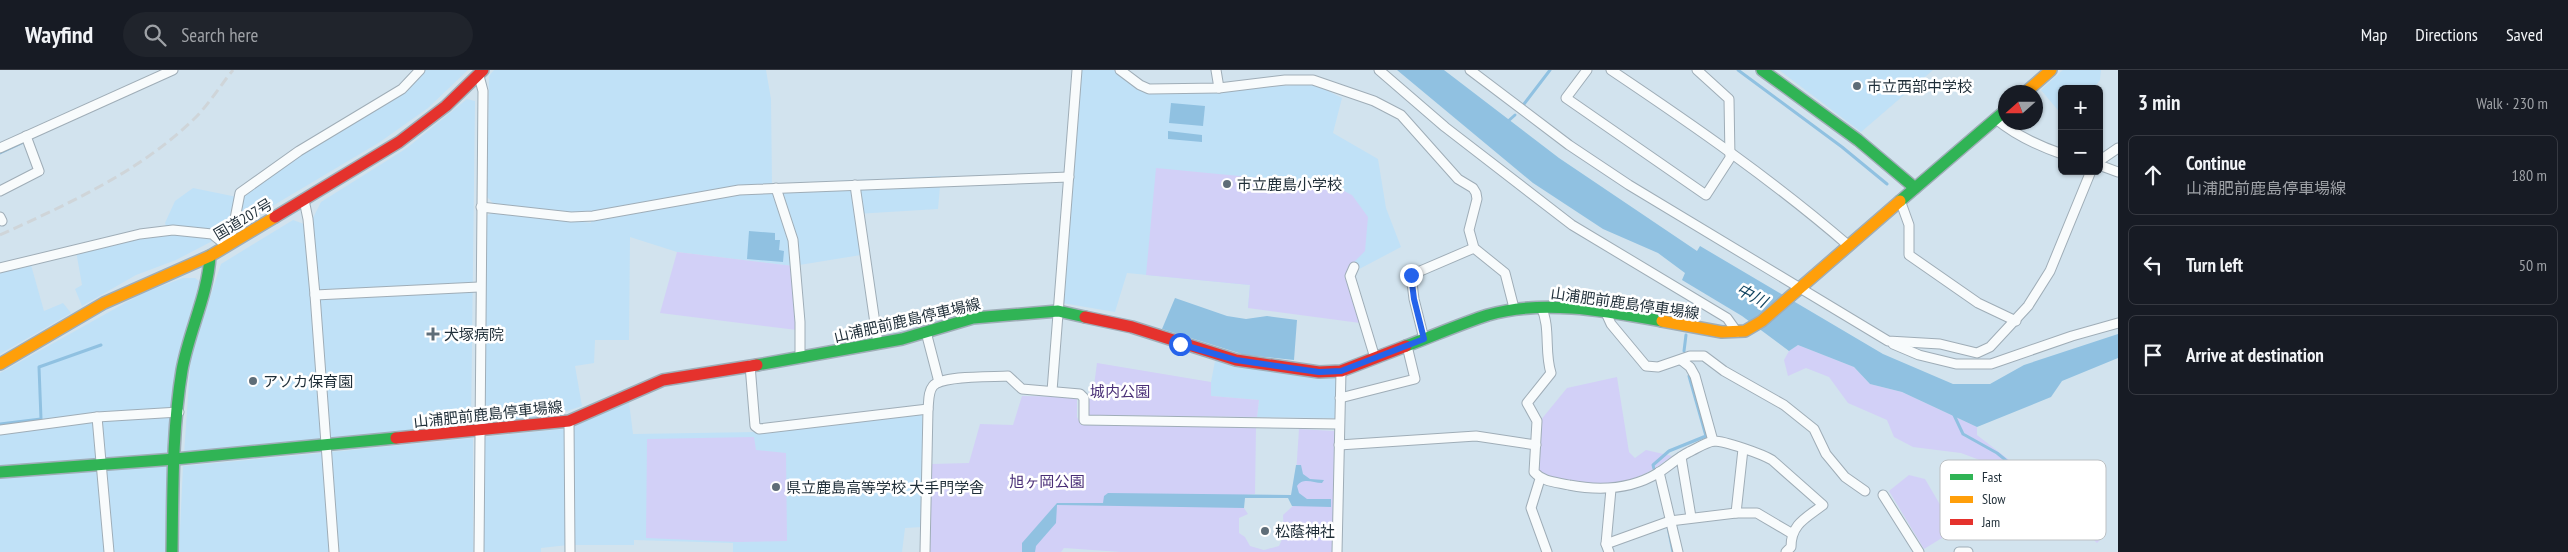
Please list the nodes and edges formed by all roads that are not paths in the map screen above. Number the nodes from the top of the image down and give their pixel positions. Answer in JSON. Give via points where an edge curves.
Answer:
{"nodes":[{"id":1,"x":173,"y":70,"type":"edge"},
{"id":2,"x":420,"y":70,"type":"edge"},
{"id":3,"x":1077,"y":70,"type":"edge"},
{"id":4,"x":1120,"y":70,"type":"edge"},
{"id":5,"x":1216,"y":70,"type":"edge"},
{"id":6,"x":1379,"y":70,"type":"edge"},
{"id":7,"x":1470,"y":70,"type":"edge"},
{"id":8,"x":1587,"y":70,"type":"edge"},
{"id":9,"x":1697,"y":70,"type":"edge"},
{"id":10,"x":1762,"y":70,"type":"edge"},
{"id":11,"x":2051,"y":70,"type":"edge"},
{"id":12,"x":1614,"y":71,"type":"edge"},
{"id":13,"x":481,"y":73,"type":"edge"},
{"id":14,"x":2034,"y":85,"type":"edge"},
{"id":15,"x":1219,"y":88,"type":"junction"},
{"id":16,"x":1996,"y":119,"type":"joint"},
{"id":17,"x":27,"y":140,"type":"junction"},
{"id":18,"x":0,"y":148,"type":"edge"},
{"id":19,"x":2118,"y":148,"type":"edge"},
{"id":20,"x":1730,"y":150,"type":"junction"},
{"id":21,"x":2058,"y":153,"type":"edge"},
{"id":22,"x":2103,"y":158,"type":"edge"},
{"id":23,"x":2103,"y":166,"type":"edge"},
{"id":24,"x":2118,"y":172,"type":"edge"},
{"id":25,"x":2089,"y":175,"type":"edge"},
{"id":26,"x":1069,"y":177,"type":"junction"},
{"id":27,"x":855,"y":184,"type":"junction"},
{"id":28,"x":776,"y":188,"type":"junction"},
{"id":29,"x":1915,"y":188,"type":"junction"},
{"id":30,"x":0,"y":191,"type":"edge"},
{"id":31,"x":304,"y":200,"type":"junction"},
{"id":32,"x":1900,"y":200,"type":"junction"},
{"id":33,"x":481,"y":207,"type":"junction"},
{"id":34,"x":227,"y":246,"type":"junction"},
{"id":35,"x":1849,"y":246,"type":"junction"},
{"id":36,"x":1474,"y":248,"type":"junction"},
{"id":37,"x":210,"y":256,"type":"junction"},
{"id":38,"x":1354,"y":267,"type":"dead end"},
{"id":39,"x":0,"y":268,"type":"edge"},
{"id":40,"x":479,"y":287,"type":"junction"},
{"id":41,"x":1798,"y":290,"type":"junction"},
{"id":42,"x":315,"y":295,"type":"junction"},
{"id":43,"x":1541,"y":307,"type":"junction"},
{"id":44,"x":1514,"y":308,"type":"junction"},
{"id":45,"x":1058,"y":311,"type":"junction"},
{"id":46,"x":1606,"y":313,"type":"junction"},
{"id":47,"x":2016,"y":321,"type":"junction"},
{"id":48,"x":2118,"y":323,"type":"edge"},
{"id":49,"x":926,"y":332,"type":"junction"},
{"id":50,"x":1737,"y":332,"type":"junction"},
{"id":51,"x":1424,"y":339,"type":"junction"},
{"id":52,"x":1888,"y":341,"type":"junction"},
{"id":53,"x":878,"y":344,"type":"junction"},
{"id":54,"x":1407,"y":346,"type":"junction"},
{"id":55,"x":1977,"y":353,"type":"junction"},
{"id":56,"x":800,"y":358,"type":"junction"},
{"id":57,"x":1375,"y":358,"type":"junction"},
{"id":58,"x":1681,"y":360,"type":"junction"},
{"id":59,"x":0,"y":364,"type":"edge"},
{"id":60,"x":750,"y":365,"type":"junction"},
{"id":61,"x":1978,"y":365,"type":"junction"},
{"id":62,"x":1341,"y":371,"type":"junction"},
{"id":63,"x":939,"y":382,"type":"junction"},
{"id":64,"x":1052,"y":391,"type":"junction"},
{"id":65,"x":1340,"y":398,"type":"junction"},
{"id":66,"x":928,"y":409,"type":"junction"},
{"id":67,"x":178,"y":412,"type":"junction"},
{"id":68,"x":97,"y":418,"type":"junction"},
{"id":69,"x":568,"y":421,"type":"junction"},
{"id":70,"x":1339,"y":424,"type":"junction"},
{"id":71,"x":0,"y":430,"type":"edge"},
{"id":72,"x":480,"y":431,"type":"junction"},
{"id":73,"x":1714,"y":441,"type":"junction"},
{"id":74,"x":327,"y":445,"type":"junction"},
{"id":75,"x":1339,"y":445,"type":"junction"},
{"id":76,"x":1536,"y":445,"type":"junction"},
{"id":77,"x":1743,"y":450,"type":"junction"},
{"id":78,"x":1680,"y":457,"type":"junction"},
{"id":79,"x":175,"y":460,"type":"junction"},
{"id":80,"x":102,"y":465,"type":"junction"},
{"id":81,"x":0,"y":472,"type":"edge"},
{"id":82,"x":1659,"y":472,"type":"junction"},
{"id":83,"x":1540,"y":479,"type":"junction"},
{"id":84,"x":1611,"y":489,"type":"junction"},
{"id":85,"x":1865,"y":491,"type":"dead end"},
{"id":86,"x":1883,"y":495,"type":"dead end"},
{"id":87,"x":1736,"y":513,"type":"junction"},
{"id":88,"x":1691,"y":517,"type":"junction"},
{"id":89,"x":1670,"y":521,"type":"junction"},
{"id":90,"x":1791,"y":534,"type":"junction"},
{"id":91,"x":1608,"y":548,"type":"edge"},
{"id":92,"x":109,"y":552,"type":"edge"},
{"id":93,"x":163,"y":552,"type":"edge"},
{"id":94,"x":172,"y":552,"type":"edge"},
{"id":95,"x":334,"y":552,"type":"edge"},
{"id":96,"x":478,"y":552,"type":"edge"},
{"id":97,"x":570,"y":552,"type":"edge"},
{"id":98,"x":925,"y":552,"type":"edge"},
{"id":99,"x":1337,"y":552,"type":"edge"},
{"id":100,"x":1547,"y":552,"type":"edge"},
{"id":101,"x":1678,"y":552,"type":"edge"},
{"id":102,"x":1786,"y":552,"type":"edge"},
{"id":103,"x":1919,"y":552,"type":"edge"},
{"id":104,"x":1959,"y":552,"type":"edge"},
{"id":105,"x":1968,"y":552,"type":"edge"}],
"edges":[{"from":1,"to":17,"type":"street"},
{"from":2,"to":34,"type":"street","via":[[402,89],[308,146],[240,193]]},
{"from":3,"to":26,"type":"street"},
{"from":4,"to":15,"type":"street","via":[[1150,89]]},
{"from":5,"to":15,"type":"street"},
{"from":6,"to":50,"type":"street","via":[[1572,226],[1727,318]]},
{"from":7,"to":41,"type":"street","via":[[1621,180]]},
{"from":8,"to":20,"type":"street","via":[[1566,98],[1706,195],[1730,158]]},
{"from":9,"to":20,"type":"street","via":[[1729,99]]},
{"from":10,"to":29,"type":"main road","via":[[1858,140]]},
{"from":11,"to":14,"type":"main road"},
{"from":12,"to":20,"type":"street"},
{"from":13,"to":31,"type":"main road","name":"国道207号","via":[[446,106],[399,142]]},
{"from":13,"to":33,"type":"street"},
{"from":15,"to":36,"type":"street","via":[[1313,80],[1401,115],[1458,179],[1476,193],[1469,230]]},
{"from":16,"to":21,"type":"street","via":[[2042,148]]},
{"from":16,"to":29,"type":"main road"},
{"from":17,"to":18,"type":"street"},
{"from":17,"to":30,"type":"street","via":[[39,171]]},
{"from":19,"to":22,"type":"street"},
{"from":20,"to":35,"type":"street"},
{"from":23,"to":24,"type":"street"},
{"from":25,"to":47,"type":"street","via":[[2050,271]]},
{"from":26,"to":27,"type":"street"},
{"from":26,"to":45,"type":"street"},
{"from":27,"to":28,"type":"street"},
{"from":27,"to":53,"type":"street"},
{"from":28,"to":33,"type":"street","via":[[739,190],[570,217]]},
{"from":28,"to":56,"type":"street","via":[[793,240]]},
{"from":29,"to":32,"type":"main road"},
{"from":31,"to":34,"type":"main road","name":"国道207号"},
{"from":31,"to":42,"type":"street"},
{"from":32,"to":35,"type":"main road"},
{"from":32,"to":47,"type":"street","via":[[1909,225],[1909,255],[1978,303]]},
{"from":33,"to":40,"type":"street"},
{"from":34,"to":37,"type":"main road","name":"国道207号"},
{"from":34,"to":39,"type":"street","via":[[212,234],[173,230],[140,234]]},
{"from":35,"to":41,"type":"main road"},
{"from":36,"to":44,"type":"street","via":[[1505,273]]},
{"from":36,"to":51,"type":"street","via":[[1411,275]]},
{"from":37,"to":59,"type":"main road","name":"国道207号","via":[[104,303]]},
{"from":37,"to":67,"type":"main road","via":[[204,298],[187,348]]},
{"from":38,"to":57,"type":"street","via":[[1350,276]]},
{"from":40,"to":42,"type":"street"},
{"from":40,"to":72,"type":"street"},
{"from":41,"to":50,"type":"main road","name":"山浦肥前鹿島停車場線","via":[[1753,328]]},
{"from":41,"to":52,"type":"street"},
{"from":42,"to":74,"type":"street"},
{"from":43,"to":44,"type":"main road","name":"山浦肥前鹿島停車場線"},
{"from":43,"to":46,"type":"main road","name":"山浦肥前鹿島停車場線"},
{"from":43,"to":76,"type":"street","via":[[1546,317],[1546,358],[1551,373],[1527,403],[1537,421]]},
{"from":44,"to":51,"type":"main road","name":"山浦肥前鹿島停車場線"},
{"from":45,"to":49,"type":"main road","name":"山浦肥前鹿島停車場線","via":[[973,318]]},
{"from":45,"to":62,"type":"main road","name":"山浦肥前鹿島停車場線","via":[[1132,327],[1236,360],[1319,372]]},
{"from":45,"to":64,"type":"street"},
{"from":46,"to":50,"type":"main road","name":"山浦肥前鹿島停車場線"},
{"from":46,"to":58,"type":"street","via":[[1611,324],[1646,366],[1658,367]]},
{"from":47,"to":55,"type":"street","via":[[1990,348]]},
{"from":48,"to":61,"type":"street","via":[[2005,361]]},
{"from":49,"to":53,"type":"main road","name":"山浦肥前鹿島停車場線"},
{"from":49,"to":63,"type":"street"},
{"from":51,"to":54,"type":"main road","name":"山浦肥前鹿島停車場線"},
{"from":52,"to":55,"type":"street","via":[[1940,344]]},
{"from":52,"to":61,"type":"street","via":[[1919,355],[1956,364]]},
{"from":53,"to":56,"type":"main road","name":"山浦肥前鹿島停車場線"},
{"from":54,"to":57,"type":"main road","name":"山浦肥前鹿島停車場線"},
{"from":54,"to":65,"type":"street","via":[[1415,379]]},
{"from":55,"to":61,"type":"street"},
{"from":56,"to":60,"type":"main road","name":"山浦肥前鹿島停車場線"},
{"from":57,"to":62,"type":"main road","name":"山浦肥前鹿島停車場線"},
{"from":58,"to":73,"type":"street","via":[[1695,376]]},
{"from":58,"to":85,"type":"street","via":[[1704,356],[1784,405],[1814,429],[1826,454],[1845,477]]},
{"from":60,"to":66,"type":"street","via":[[755,426],[759,429]]},
{"from":60,"to":69,"type":"main road","name":"山浦肥前鹿島停車場線","via":[[663,380]]},
{"from":62,"to":65,"type":"street"},
{"from":63,"to":64,"type":"street","via":[[1008,376],[1022,389]]},
{"from":63,"to":66,"type":"street","via":[[930,392]]},
{"from":64,"to":70,"type":"street","via":[[1080,394],[1084,398],[1084,420]]},
{"from":65,"to":70,"type":"street"},
{"from":66,"to":98,"type":"street"},
{"from":67,"to":68,"type":"street"},
{"from":67,"to":79,"type":"main road"},
{"from":68,"to":71,"type":"street"},
{"from":68,"to":80,"type":"street"},
{"from":69,"to":72,"type":"main road","name":"山浦肥前鹿島停車場線"},
{"from":69,"to":97,"type":"street"},
{"from":70,"to":75,"type":"street"},
{"from":72,"to":74,"type":"main road","name":"山浦肥前鹿島停車場線"},
{"from":72,"to":96,"type":"street"},
{"from":73,"to":77,"type":"street"},
{"from":73,"to":78,"type":"street"},
{"from":74,"to":79,"type":"main road","name":"山浦肥前鹿島停車場線"},
{"from":74,"to":95,"type":"street"},
{"from":75,"to":76,"type":"street","via":[[1476,436]]},
{"from":75,"to":99,"type":"street"},
{"from":76,"to":83,"type":"street","via":[[1534,472]]},
{"from":77,"to":87,"type":"street"},
{"from":77,"to":90,"type":"street","via":[[1772,460],[1821,501],[1823,505]]},
{"from":78,"to":82,"type":"street"},
{"from":78,"to":88,"type":"street"},
{"from":79,"to":80,"type":"main road","name":"山浦肥前鹿島停車場線"},
{"from":79,"to":94,"type":"main road"},
{"from":80,"to":81,"type":"main road","name":"山浦肥前鹿島停車場線"},
{"from":80,"to":92,"type":"street"},
{"from":82,"to":84,"type":"street","via":[[1625,487]]},
{"from":82,"to":89,"type":"street"},
{"from":83,"to":84,"type":"street","via":[[1578,487]]},
{"from":83,"to":100,"type":"street","via":[[1531,508]]},
{"from":84,"to":91,"type":"street"},
{"from":86,"to":103,"type":"street"},
{"from":87,"to":88,"type":"street"},
{"from":87,"to":90,"type":"street","via":[[1757,513]]},
{"from":88,"to":89,"type":"street"},
{"from":89,"to":91,"type":"street"},
{"from":89,"to":101,"type":"street"},
{"from":90,"to":102,"type":"street","via":[[1790,547]]},
{"from":93,"to":94,"type":"street"},
{"from":104,"to":105,"type":"street"}]}
